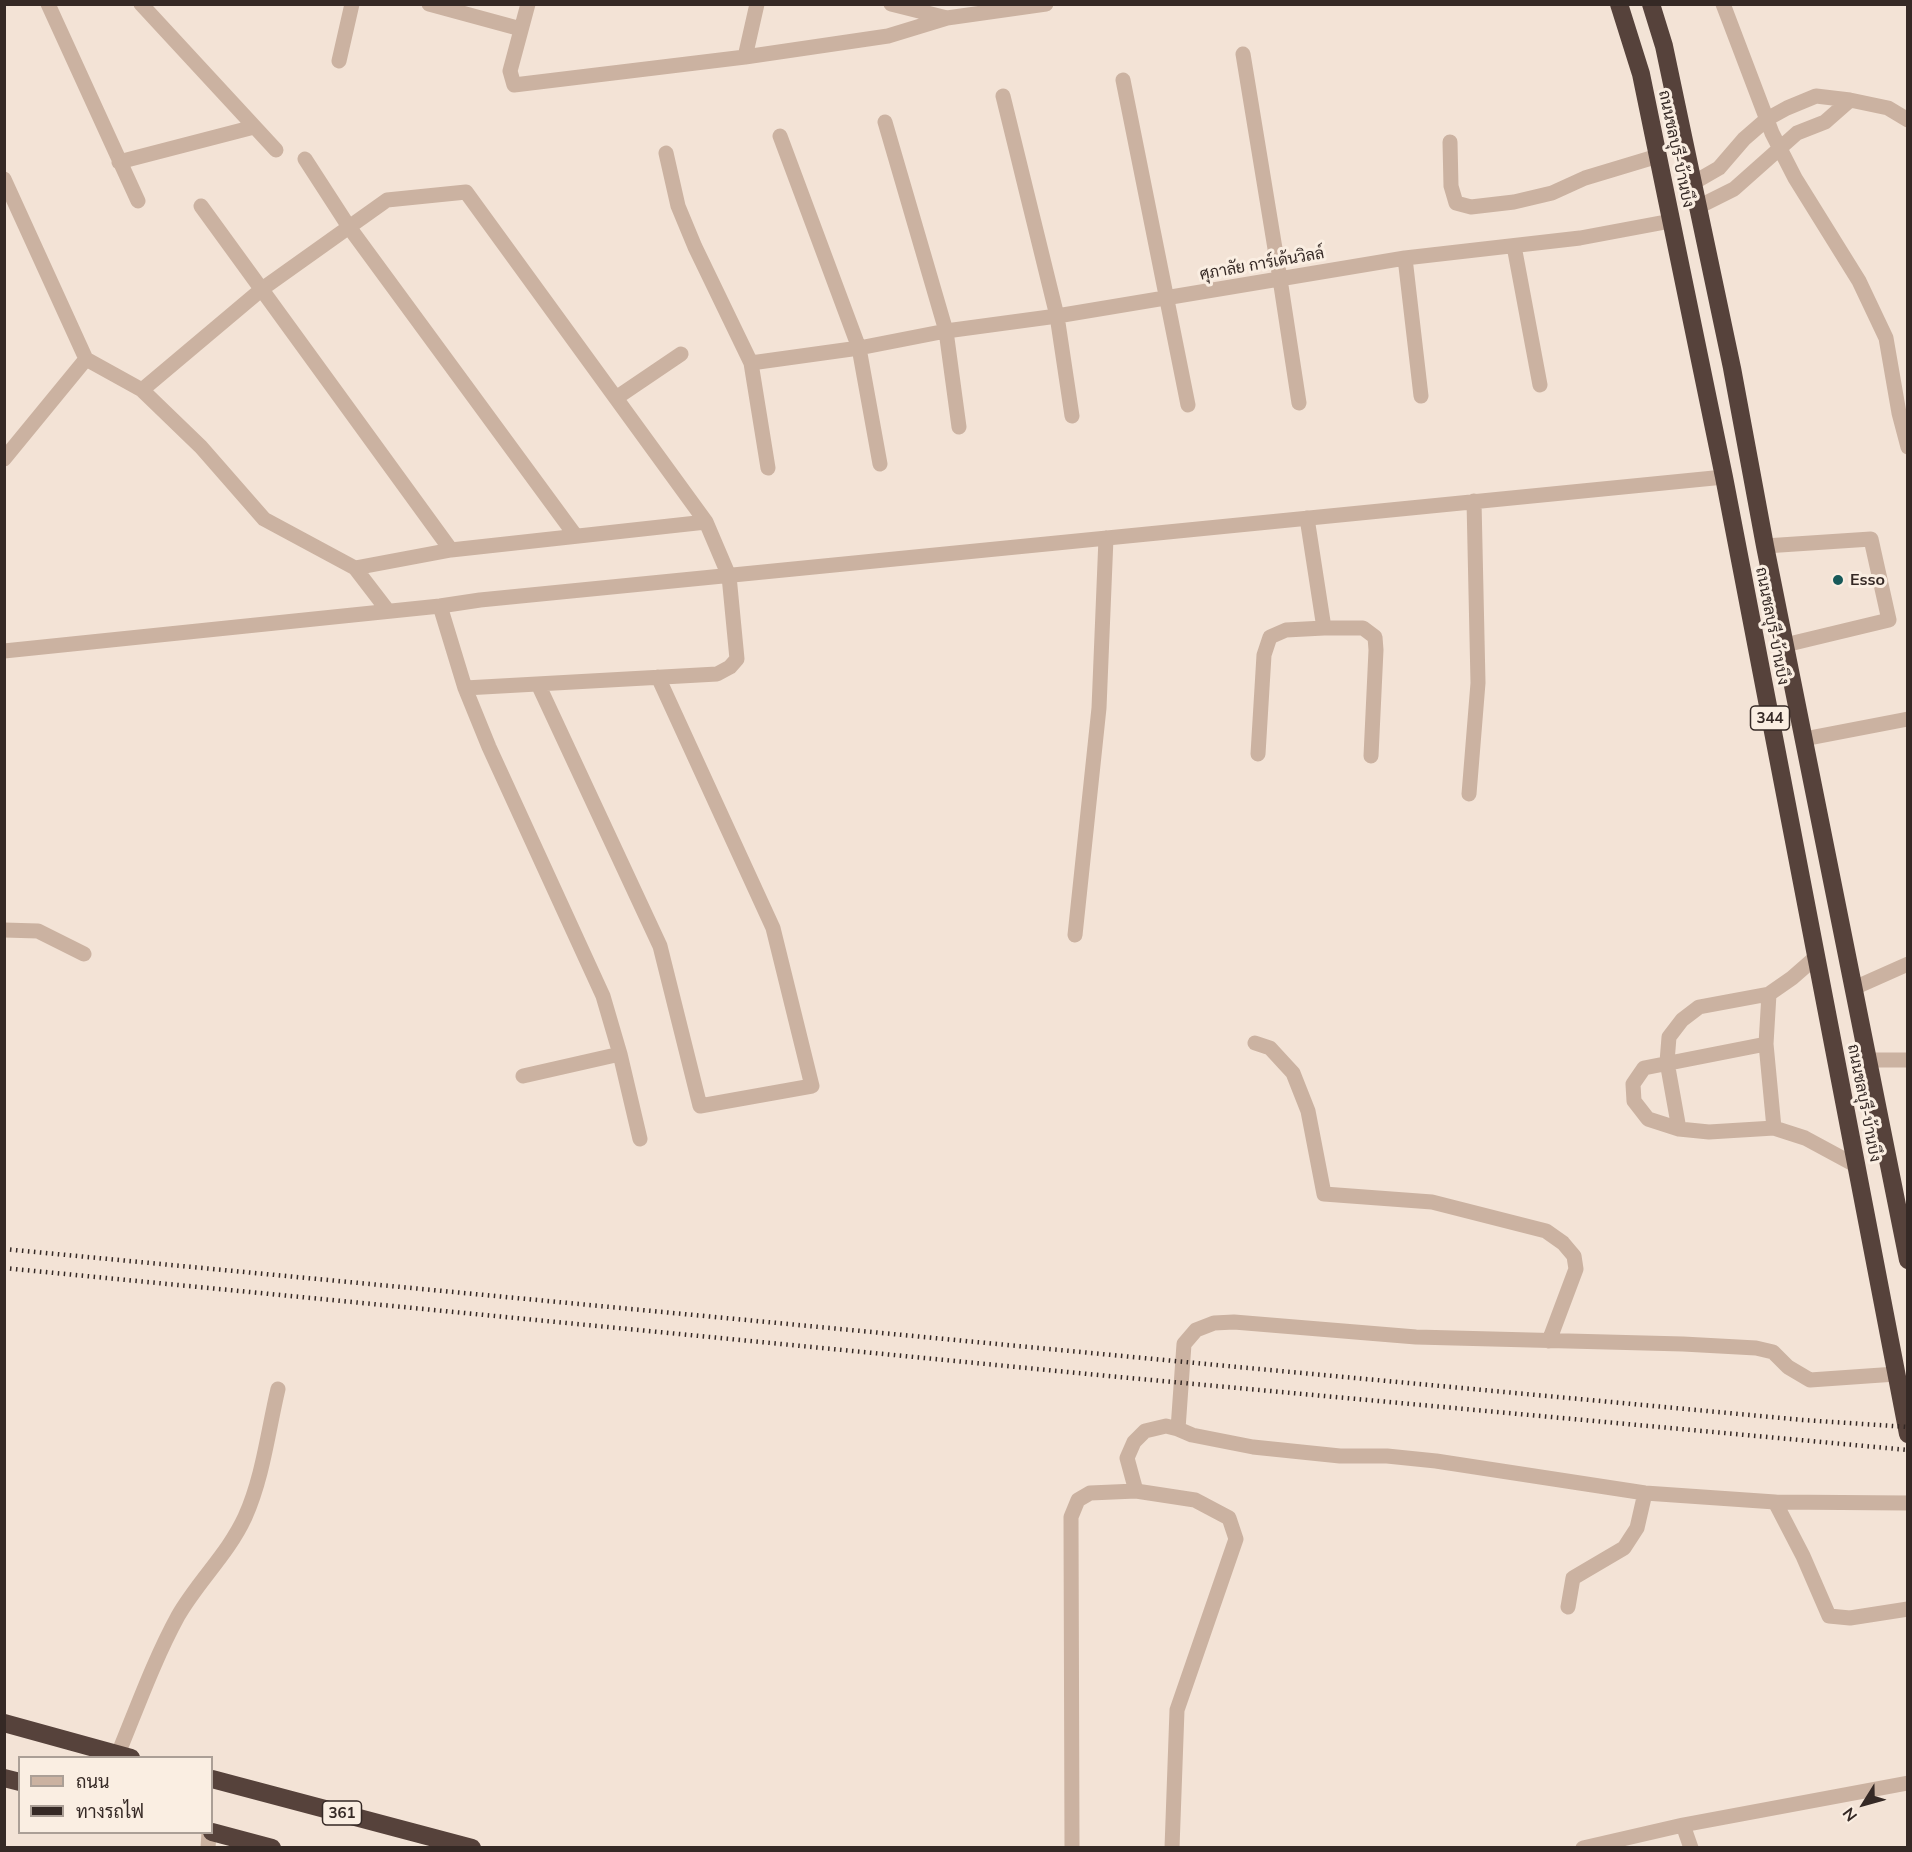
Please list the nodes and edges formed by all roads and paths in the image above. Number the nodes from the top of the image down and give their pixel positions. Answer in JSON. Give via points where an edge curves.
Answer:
{"nodes":[{"id":1,"x":48,"y":4,"type":"edge"},
{"id":2,"x":141,"y":4,"type":"edge"},
{"id":3,"x":352,"y":4,"type":"edge"},
{"id":4,"x":429,"y":4,"type":"edge"},
{"id":5,"x":528,"y":4,"type":"edge"},
{"id":6,"x":757,"y":4,"type":"edge"},
{"id":7,"x":891,"y":4,"type":"edge"},
{"id":8,"x":1046,"y":4,"type":"edge"},
{"id":9,"x":1619,"y":4,"type":"edge"},
{"id":10,"x":1652,"y":4,"type":"edge"},
{"id":11,"x":1723,"y":4,"type":"edge"},
{"id":12,"x":1023,"y":6,"type":"edge"},
{"id":13,"x":947,"y":18,"type":"junction"},
{"id":14,"x":521,"y":29,"type":"junction"},
{"id":15,"x":1243,"y":54,"type":"dead end"},
{"id":16,"x":745,"y":57,"type":"junction"},
{"id":17,"x":339,"y":61,"type":"dead end"},
{"id":18,"x":1123,"y":80,"type":"dead end"},
{"id":19,"x":1003,"y":96,"type":"dead end"},
{"id":20,"x":1850,"y":100,"type":"junction"},
{"id":21,"x":1767,"y":119,"type":"junction"},
{"id":22,"x":1908,"y":120,"type":"edge"},
{"id":23,"x":885,"y":123,"type":"dead end"},
{"id":24,"x":254,"y":127,"type":"junction"},
{"id":25,"x":780,"y":136,"type":"dead end"},
{"id":26,"x":1450,"y":142,"type":"dead end"},
{"id":27,"x":1780,"y":147,"type":"junction"},
{"id":28,"x":276,"y":150,"type":"dead end"},
{"id":29,"x":666,"y":153,"type":"dead end"},
{"id":30,"x":1658,"y":156,"type":"junction"},
{"id":31,"x":305,"y":159,"type":"dead end"},
{"id":32,"x":119,"y":162,"type":"junction"},
{"id":33,"x":4,"y":179,"type":"edge"},
{"id":34,"x":1693,"y":183,"type":"junction"},
{"id":35,"x":138,"y":201,"type":"dead end"},
{"id":36,"x":201,"y":207,"type":"dead end"},
{"id":37,"x":1698,"y":207,"type":"junction"},
{"id":38,"x":1671,"y":221,"type":"junction"},
{"id":39,"x":349,"y":227,"type":"junction"},
{"id":40,"x":1515,"y":246,"type":"junction"},
{"id":41,"x":1405,"y":258,"type":"junction"},
{"id":42,"x":1280,"y":279,"type":"junction"},
{"id":43,"x":262,"y":289,"type":"junction"},
{"id":44,"x":1166,"y":299,"type":"junction"},
{"id":45,"x":1057,"y":316,"type":"junction"},
{"id":46,"x":945,"y":331,"type":"junction"},
{"id":47,"x":859,"y":348,"type":"junction"},
{"id":48,"x":681,"y":354,"type":"dead end"},
{"id":49,"x":86,"y":359,"type":"junction"},
{"id":50,"x":751,"y":363,"type":"junction"},
{"id":51,"x":1540,"y":385,"type":"dead end"},
{"id":52,"x":142,"y":390,"type":"junction"},
{"id":53,"x":1421,"y":396,"type":"dead end"},
{"id":54,"x":616,"y":398,"type":"junction"},
{"id":55,"x":1299,"y":403,"type":"dead end"},
{"id":56,"x":1188,"y":405,"type":"dead end"},
{"id":57,"x":1072,"y":416,"type":"dead end"},
{"id":58,"x":959,"y":427,"type":"dead end"},
{"id":59,"x":1908,"y":447,"type":"edge"},
{"id":60,"x":4,"y":459,"type":"edge"},
{"id":61,"x":880,"y":464,"type":"dead end"},
{"id":62,"x":768,"y":468,"type":"dead end"},
{"id":63,"x":1724,"y":477,"type":"junction"},
{"id":64,"x":1474,"y":501,"type":"junction"},
{"id":65,"x":1306,"y":518,"type":"junction"},
{"id":66,"x":706,"y":522,"type":"junction"},
{"id":67,"x":574,"y":535,"type":"junction"},
{"id":68,"x":1106,"y":538,"type":"junction"},
{"id":69,"x":1765,"y":546,"type":"junction"},
{"id":70,"x":451,"y":550,"type":"junction"},
{"id":71,"x":355,"y":568,"type":"junction"},
{"id":72,"x":729,"y":576,"type":"junction"},
{"id":73,"x":440,"y":606,"type":"junction"},
{"id":74,"x":388,"y":611,"type":"junction"},
{"id":75,"x":1324,"y":628,"type":"junction"},
{"id":76,"x":1785,"y":645,"type":"junction"},
{"id":77,"x":4,"y":651,"type":"edge"},
{"id":78,"x":658,"y":677,"type":"junction"},
{"id":79,"x":538,"y":684,"type":"junction"},
{"id":80,"x":465,"y":688,"type":"junction"},
{"id":81,"x":1908,"y":719,"type":"edge"},
{"id":82,"x":1804,"y":739,"type":"junction"},
{"id":83,"x":1258,"y":754,"type":"dead end"},
{"id":84,"x":1371,"y":756,"type":"dead end"},
{"id":85,"x":1469,"y":794,"type":"dead end"},
{"id":86,"x":4,"y":930,"type":"edge"},
{"id":87,"x":1075,"y":936,"type":"dead end"},
{"id":88,"x":84,"y":954,"type":"dead end"},
{"id":89,"x":1816,"y":957,"type":"junction"},
{"id":90,"x":1908,"y":964,"type":"edge"},
{"id":91,"x":1854,"y":988,"type":"junction"},
{"id":92,"x":1769,"y":994,"type":"junction"},
{"id":93,"x":1255,"y":1043,"type":"dead end"},
{"id":94,"x":1766,"y":1044,"type":"junction"},
{"id":95,"x":620,"y":1054,"type":"junction"},
{"id":96,"x":1868,"y":1060,"type":"junction"},
{"id":97,"x":1908,"y":1060,"type":"edge"},
{"id":98,"x":1666,"y":1062,"type":"junction"},
{"id":99,"x":523,"y":1076,"type":"dead end"},
{"id":100,"x":1774,"y":1128,"type":"junction"},
{"id":101,"x":1679,"y":1129,"type":"junction"},
{"id":102,"x":640,"y":1139,"type":"dead end"},
{"id":103,"x":1856,"y":1165,"type":"junction"},
{"id":104,"x":1908,"y":1260,"type":"edge"},
{"id":105,"x":1549,"y":1341,"type":"junction"},
{"id":106,"x":1896,"y":1374,"type":"junction"},
{"id":107,"x":278,"y":1389,"type":"dead end"},
{"id":108,"x":1178,"y":1429,"type":"junction"},
{"id":109,"x":1908,"y":1434,"type":"edge"},
{"id":110,"x":1136,"y":1491,"type":"junction"},
{"id":111,"x":1645,"y":1493,"type":"junction"},
{"id":112,"x":1775,"y":1502,"type":"junction"},
{"id":113,"x":1908,"y":1503,"type":"edge"},
{"id":114,"x":1568,"y":1607,"type":"dead end"},
{"id":115,"x":1908,"y":1609,"type":"edge"},
{"id":116,"x":4,"y":1723,"type":"edge"},
{"id":117,"x":124,"y":1756,"type":"edge"},
{"id":118,"x":213,"y":1779,"type":"edge"},
{"id":119,"x":1908,"y":1783,"type":"edge"},
{"id":120,"x":1683,"y":1825,"type":"junction"},
{"id":121,"x":213,"y":1833,"type":"edge"},
{"id":122,"x":272,"y":1848,"type":"edge"},
{"id":123,"x":472,"y":1848,"type":"edge"},
{"id":124,"x":1072,"y":1848,"type":"edge"},
{"id":125,"x":1172,"y":1848,"type":"edge"},
{"id":126,"x":1583,"y":1848,"type":"edge"},
{"id":127,"x":1690,"y":1848,"type":"edge"}],
"edges":[{"from":1,"to":32,"type":"street"},
{"from":2,"to":24,"type":"street"},
{"from":3,"to":17,"type":"street"},
{"from":4,"to":14,"type":"street"},
{"from":5,"to":14,"type":"street"},
{"from":6,"to":16,"type":"street"},
{"from":7,"to":13,"type":"street"},
{"from":8,"to":12,"type":"street"},
{"from":9,"to":30,"type":"highway","name":"ถนนชลบุรี-บ้านบึง","number":"344","via":[[1641,74]]},
{"from":10,"to":34,"type":"highway","name":"ถนนชลบุรี-บ้านบึง","number":"344"},
{"from":11,"to":21,"type":"street"},
{"from":12,"to":13,"type":"street"},
{"from":13,"to":16,"type":"street","via":[[888,36]]},
{"from":14,"to":16,"type":"street","via":[[510,71],[514,85]]},
{"from":15,"to":42,"type":"street"},
{"from":18,"to":44,"type":"street"},
{"from":19,"to":45,"type":"street"},
{"from":20,"to":21,"type":"street","via":[[1816,96]]},
{"from":20,"to":22,"type":"street","via":[[1888,108]]},
{"from":20,"to":27,"type":"street","via":[[1826,122],[1797,134]]},
{"from":21,"to":27,"type":"street"},
{"from":21,"to":34,"type":"street","via":[[1719,168]]},
{"from":23,"to":46,"type":"street"},
{"from":24,"to":28,"type":"street"},
{"from":24,"to":32,"type":"street"},
{"from":25,"to":47,"type":"street"},
{"from":26,"to":30,"type":"street","via":[[1455,203],[1471,207],[1552,192],[1585,177]]},
{"from":27,"to":37,"type":"street","via":[[1734,189]]},
{"from":27,"to":59,"type":"street","via":[[1859,281],[1886,338]]},
{"from":29,"to":50,"type":"street","via":[[678,206]]},
{"from":30,"to":38,"type":"highway","name":"ถนนชลบุรี-บ้านบึง","number":"344"},
{"from":31,"to":39,"type":"street"},
{"from":32,"to":35,"type":"street"},
{"from":33,"to":49,"type":"street"},
{"from":34,"to":37,"type":"highway","name":"ถนนชลบุรี-บ้านบึง","number":"344"},
{"from":36,"to":43,"type":"street"},
{"from":37,"to":69,"type":"highway","name":"ถนนชลบุรี-บ้านบึง","number":"344"},
{"from":38,"to":40,"type":"street","name":"ศุภาลัย การ์เด้นวิลล์"},
{"from":38,"to":63,"type":"highway","name":"ถนนชลบุรี-บ้านบึง","number":"344"},
{"from":39,"to":43,"type":"street"},
{"from":39,"to":54,"type":"street","via":[[387,200],[466,192]]},
{"from":39,"to":67,"type":"street"},
{"from":40,"to":41,"type":"street","name":"ศุภาลัย การ์เด้นวิลล์"},
{"from":40,"to":51,"type":"street"},
{"from":41,"to":42,"type":"street","name":"ศุภาลัย การ์เด้นวิลล์"},
{"from":41,"to":53,"type":"street"},
{"from":42,"to":44,"type":"street","name":"ศุภาลัย การ์เด้นวิลล์"},
{"from":42,"to":55,"type":"street"},
{"from":43,"to":52,"type":"street"},
{"from":43,"to":70,"type":"street"},
{"from":44,"to":45,"type":"street","name":"ศุภาลัย การ์เด้นวิลล์"},
{"from":44,"to":56,"type":"street"},
{"from":45,"to":46,"type":"street","name":"ศุภาลัย การ์เด้นวิลล์"},
{"from":45,"to":57,"type":"street"},
{"from":46,"to":47,"type":"street","name":"ศุภาลัย การ์เด้นวิลล์"},
{"from":46,"to":58,"type":"street"},
{"from":47,"to":50,"type":"street","name":"ศุภาลัย การ์เด้นวิลล์"},
{"from":47,"to":61,"type":"street"},
{"from":48,"to":54,"type":"street"},
{"from":49,"to":52,"type":"street"},
{"from":49,"to":60,"type":"street"},
{"from":50,"to":62,"type":"street"},
{"from":52,"to":71,"type":"street","via":[[201,447],[264,519]]},
{"from":54,"to":66,"type":"street"},
{"from":63,"to":64,"type":"street"},
{"from":63,"to":89,"type":"highway","name":"ถนนชลบุรี-บ้านบึง","number":"344"},
{"from":64,"to":65,"type":"street"},
{"from":64,"to":85,"type":"street","via":[[1478,683]]},
{"from":65,"to":68,"type":"street"},
{"from":65,"to":75,"type":"street"},
{"from":66,"to":67,"type":"street"},
{"from":66,"to":72,"type":"street"},
{"from":67,"to":70,"type":"street"},
{"from":68,"to":72,"type":"street"},
{"from":68,"to":87,"type":"street","via":[[1099,708]]},
{"from":69,"to":76,"type":"highway","name":"ถนนชลบุรี-บ้านบึง","number":"344"},
{"from":69,"to":76,"type":"street","via":[[1871,539],[1889,620]]},
{"from":70,"to":71,"type":"street"},
{"from":71,"to":74,"type":"street"},
{"from":72,"to":73,"type":"street"},
{"from":72,"to":78,"type":"street","via":[[737,659],[717,674]]},
{"from":73,"to":74,"type":"street"},
{"from":73,"to":80,"type":"street"},
{"from":74,"to":77,"type":"street"},
{"from":75,"to":83,"type":"street","via":[[1286,630],[1270,637],[1264,655]]},
{"from":75,"to":84,"type":"street","via":[[1363,628],[1375,637]]},
{"from":76,"to":82,"type":"highway","name":"ถนนชลบุรี-บ้านบึง","number":"344"},
{"from":78,"to":79,"type":"street"},
{"from":78,"to":79,"type":"street","via":[[773,928],[812,1086],[700,1106],[660,946]]},
{"from":79,"to":80,"type":"street"},
{"from":80,"to":95,"type":"street","via":[[603,996]]},
{"from":81,"to":82,"type":"street"},
{"from":82,"to":91,"type":"highway","name":"ถนนชลบุรี-บ้านบึง","number":"344"},
{"from":86,"to":88,"type":"street","via":[[38,931]]},
{"from":89,"to":92,"type":"street"},
{"from":89,"to":103,"type":"highway","name":"ถนนชลบุรี-บ้านบึง","number":"344"},
{"from":90,"to":91,"type":"street"},
{"from":91,"to":96,"type":"highway","name":"ถนนชลบุรี-บ้านบึง","number":"344"},
{"from":92,"to":94,"type":"street"},
{"from":92,"to":98,"type":"street","via":[[1699,1007],[1682,1020],[1670,1037]]},
{"from":93,"to":105,"type":"street","via":[[1270,1048],[1293,1073],[1308,1111],[1324,1194],[1431,1202],[1546,1231],[1563,1242],[1574,1256],[1576,1269]]},
{"from":94,"to":98,"type":"street"},
{"from":94,"to":100,"type":"street"},
{"from":95,"to":99,"type":"street"},
{"from":95,"to":102,"type":"street"},
{"from":96,"to":97,"type":"street"},
{"from":96,"to":104,"type":"highway","name":"ถนนชลบุรี-บ้านบึง","number":"344"},
{"from":98,"to":101,"type":"street"},
{"from":98,"to":101,"type":"street","via":[[1644,1068],[1633,1084],[1634,1101],[1648,1119]]},
{"from":100,"to":101,"type":"street","via":[[1709,1132]]},
{"from":100,"to":103,"type":"street","via":[[1805,1138]]},
{"from":103,"to":106,"type":"highway","name":"ถนนชลบุรี-บ้านบึง","number":"344"},
{"from":105,"to":106,"type":"street","via":[[1756,1348],[1773,1352],[1810,1380]]},
{"from":105,"to":108,"type":"street","via":[[1416,1337],[1214,1323],[1196,1330],[1184,1344]]},
{"from":106,"to":109,"type":"highway","name":"ถนนชลบุรี-บ้านบึง","number":"344"},
{"from":107,"to":117,"type":"street","via":[[245,1517],[179,1614],[160,1652]]},
{"from":108,"to":110,"type":"street","via":[[1166,1426],[1145,1431],[1134,1442],[1127,1458]]},
{"from":108,"to":111,"type":"street","via":[[1253,1447],[1436,1461]]},
{"from":110,"to":124,"type":"street","via":[[1090,1493],[1078,1500],[1071,1517]]},
{"from":110,"to":125,"type":"street","via":[[1195,1500],[1229,1518],[1236,1539],[1178,1710]]},
{"from":111,"to":112,"type":"street"},
{"from":111,"to":114,"type":"street","via":[[1637,1528],[1624,1548],[1573,1578]]},
{"from":112,"to":113,"type":"street"},
{"from":112,"to":115,"type":"street","via":[[1829,1616],[1850,1618]]},
{"from":116,"to":117,"type":"highway"},
{"from":118,"to":123,"type":"highway","number":"361"},
{"from":119,"to":120,"type":"street"},
{"from":120,"to":126,"type":"street"},
{"from":120,"to":127,"type":"street"},
{"from":121,"to":122,"type":"highway"}]}
